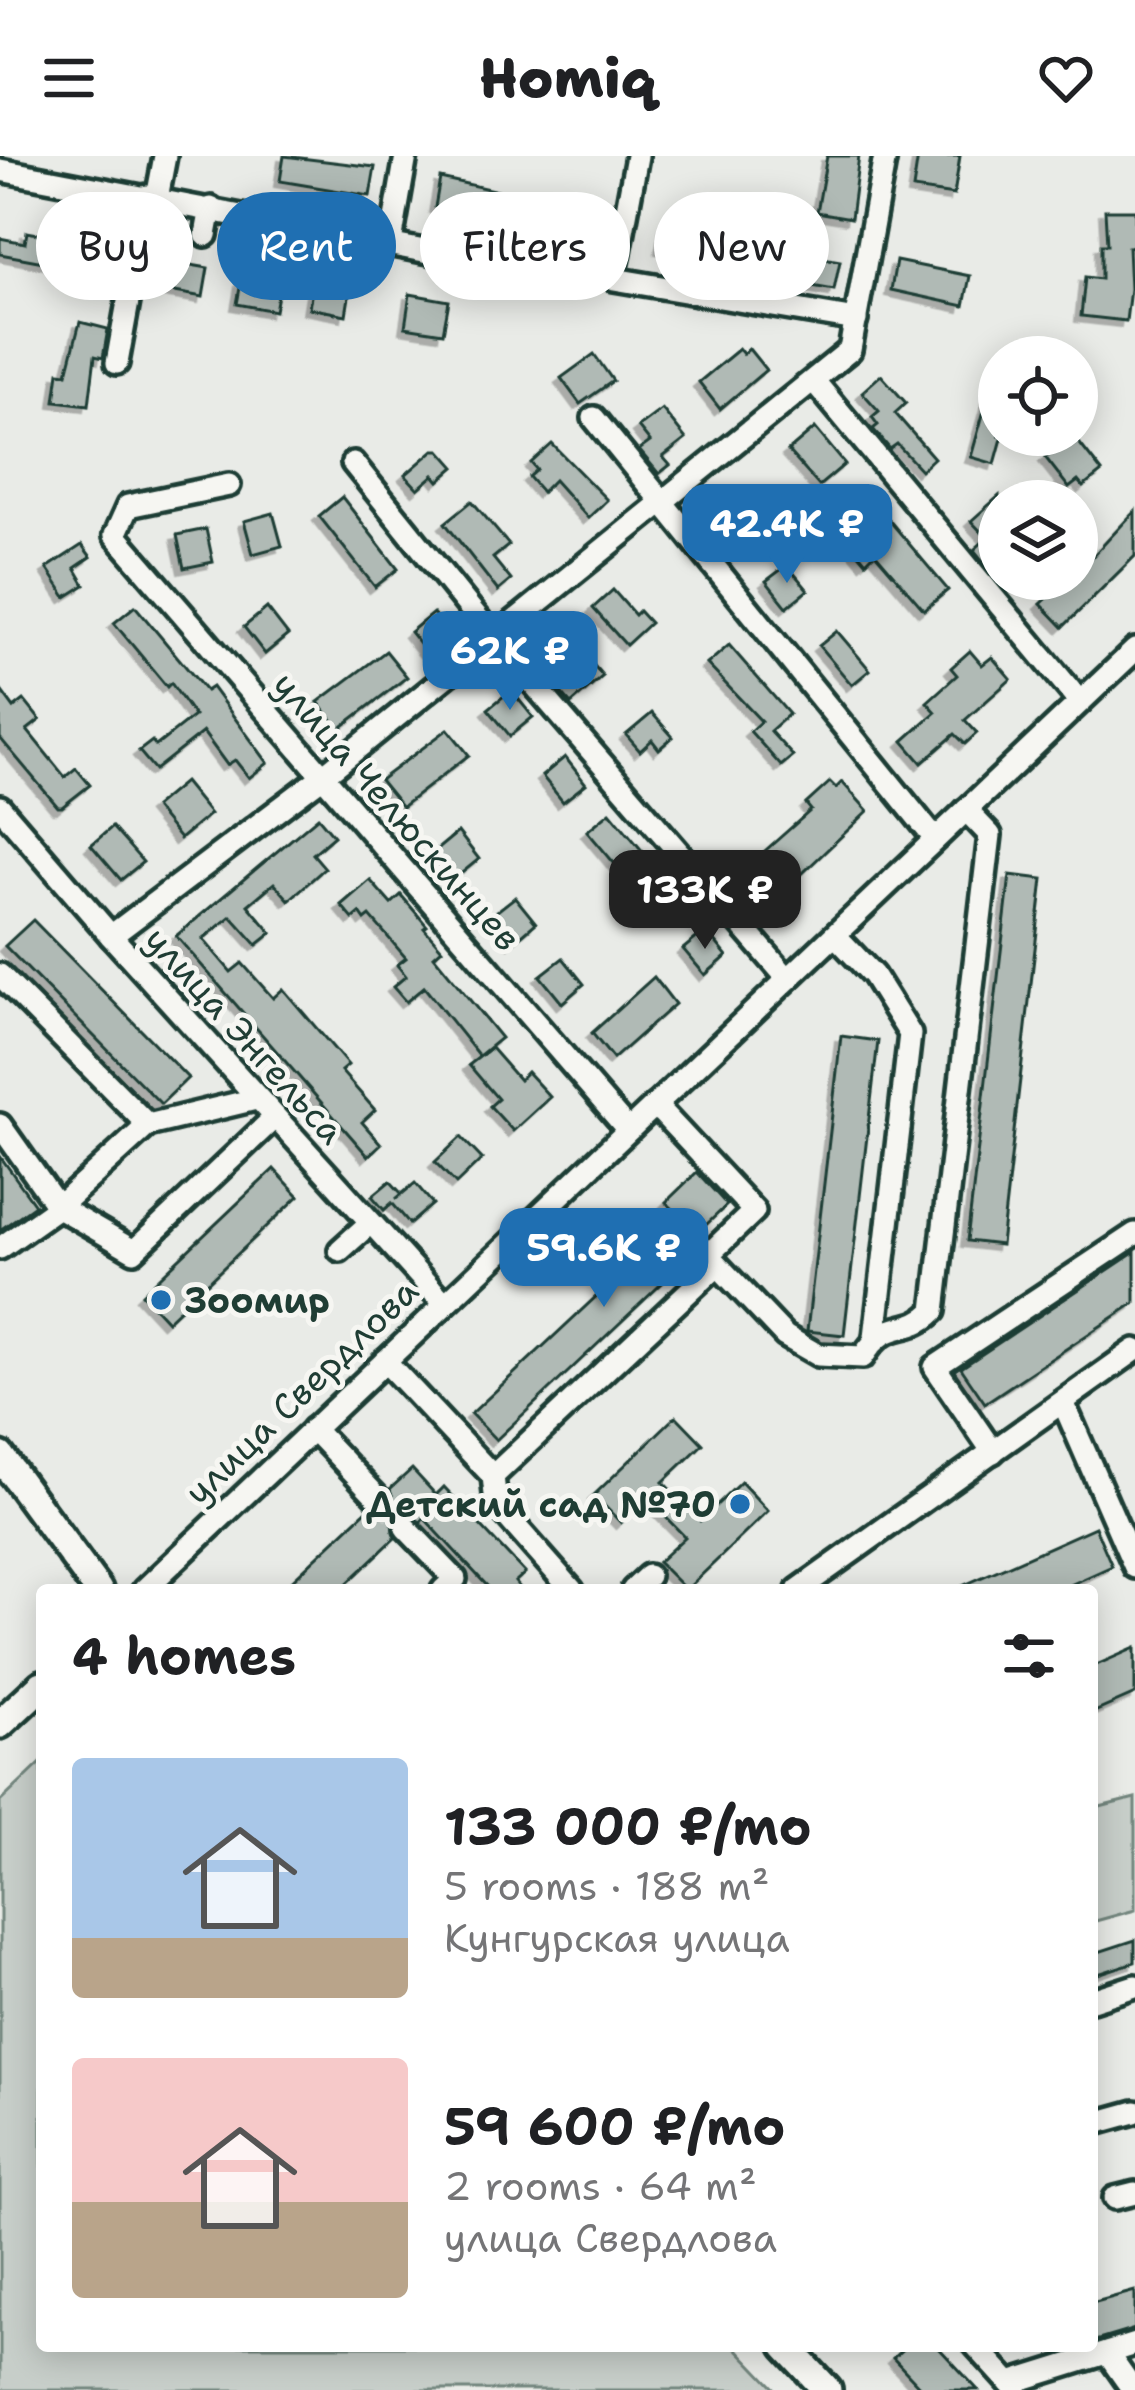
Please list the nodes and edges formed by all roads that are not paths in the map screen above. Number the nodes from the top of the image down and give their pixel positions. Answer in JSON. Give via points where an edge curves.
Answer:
{"nodes":[{"id":1,"x":164,"y":156,"type":"edge"},
{"id":2,"x":406,"y":156,"type":"edge"},
{"id":3,"x":637,"y":156,"type":"edge"},
{"id":4,"x":886,"y":156,"type":"edge"},
{"id":5,"x":0,"y":170,"type":"edge"},
{"id":6,"x":124,"y":192,"type":"edge"},
{"id":7,"x":153,"y":192,"type":"edge"},
{"id":8,"x":193,"y":205,"type":"edge"},
{"id":9,"x":211,"y":208,"type":"junction"},
{"id":10,"x":217,"y":209,"type":"edge"},
{"id":11,"x":396,"y":213,"type":"edge"},
{"id":12,"x":206,"y":235,"type":"dead end"},
{"id":13,"x":130,"y":300,"type":"edge"},
{"id":14,"x":856,"y":320,"type":"junction"},
{"id":15,"x":117,"y":363,"type":"dead end"},
{"id":16,"x":814,"y":381,"type":"junction"},
{"id":17,"x":594,"y":418,"type":"dead end"},
{"id":18,"x":353,"y":463,"type":"dead end"},
{"id":19,"x":229,"y":485,"type":"dead end"},
{"id":20,"x":661,"y":504,"type":"junction"},
{"id":21,"x":494,"y":638,"type":"junction"},
{"id":22,"x":1135,"y":650,"type":"edge"},
{"id":23,"x":1080,"y":702,"type":"junction"},
{"id":24,"x":323,"y":776,"type":"junction"},
{"id":25,"x":0,"y":807,"type":"edge"},
{"id":26,"x":966,"y":810,"type":"junction"},
{"id":27,"x":935,"y":839,"type":"junction"},
{"id":28,"x":835,"y":935,"type":"junction"},
{"id":29,"x":111,"y":936,"type":"junction"},
{"id":30,"x":0,"y":975,"type":"edge"},
{"id":31,"x":788,"y":979,"type":"junction"},
{"id":32,"x":256,"y":1099,"type":"junction"},
{"id":33,"x":655,"y":1105,"type":"junction"},
{"id":34,"x":274,"y":1118,"type":"junction"},
{"id":35,"x":0,"y":1125,"type":"edge"},
{"id":36,"x":148,"y":1125,"type":"junction"},
{"id":37,"x":628,"y":1130,"type":"junction"},
{"id":38,"x":58,"y":1207,"type":"junction"},
{"id":39,"x":370,"y":1222,"type":"junction"},
{"id":40,"x":1135,"y":1234,"type":"edge"},
{"id":41,"x":0,"y":1248,"type":"edge"},
{"id":42,"x":340,"y":1250,"type":"dead end"},
{"id":43,"x":717,"y":1264,"type":"junction"},
{"id":44,"x":445,"y":1304,"type":"junction"},
{"id":45,"x":875,"y":1337,"type":"junction"},
{"id":46,"x":1133,"y":1357,"type":"edge"},
{"id":47,"x":385,"y":1361,"type":"junction"},
{"id":48,"x":1064,"y":1402,"type":"junction"},
{"id":49,"x":313,"y":1430,"type":"junction"},
{"id":50,"x":993,"y":1452,"type":"junction"},
{"id":51,"x":0,"y":1456,"type":"edge"},
{"id":52,"x":493,"y":1476,"type":"junction"},
{"id":53,"x":379,"y":1499,"type":"tunnel mouth"},
{"id":54,"x":406,"y":1528,"type":"tunnel mouth"},
{"id":55,"x":1135,"y":1567,"type":"edge"},
{"id":56,"x":94,"y":1584,"type":"edge"},
{"id":57,"x":150,"y":1584,"type":"edge"},
{"id":58,"x":450,"y":1584,"type":"edge"},
{"id":59,"x":567,"y":1584,"type":"edge"},
{"id":60,"x":806,"y":1584,"type":"edge"},
{"id":61,"x":36,"y":1690,"type":"edge"},
{"id":62,"x":0,"y":1724,"type":"edge"},
{"id":63,"x":1135,"y":1986,"type":"edge"},
{"id":64,"x":1098,"y":1998,"type":"edge"},
{"id":65,"x":1135,"y":2112,"type":"edge"},
{"id":66,"x":1098,"y":2122,"type":"edge"},
{"id":67,"x":1135,"y":2344,"type":"edge"},
{"id":68,"x":792,"y":2352,"type":"edge"},
{"id":69,"x":982,"y":2352,"type":"edge"},
{"id":70,"x":1107,"y":2353,"type":"junction"},
{"id":71,"x":1013,"y":2386,"type":"edge"},
{"id":72,"x":827,"y":2390,"type":"edge"},
{"id":73,"x":1133,"y":2390,"type":"edge"}],
"edges":[{"from":1,"to":7,"type":"street"},
{"from":2,"to":11,"type":"street"},
{"from":3,"to":14,"type":"street","via":[[614,279]]},
{"from":4,"to":14,"type":"street"},
{"from":5,"to":6,"type":"street"},
{"from":8,"to":9,"type":"street"},
{"from":9,"to":10,"type":"street"},
{"from":9,"to":12,"type":"street"},
{"from":13,"to":15,"type":"street"},
{"from":14,"to":16,"type":"street","via":[[850,350]]},
{"from":16,"to":20,"type":"street"},
{"from":16,"to":23,"type":"street"},
{"from":17,"to":20,"type":"street"},
{"from":18,"to":21,"type":"street"},
{"from":19,"to":24,"type":"street","name":"улица Челюскинцев","via":[[128,506],[115,536]]},
{"from":20,"to":21,"type":"street"},
{"from":20,"to":27,"type":"street"},
{"from":21,"to":24,"type":"street"},
{"from":21,"to":31,"type":"street"},
{"from":22,"to":23,"type":"street","name":"улица Свердлова"},
{"from":23,"to":26,"type":"street","name":"улица Свердлова"},
{"from":24,"to":29,"type":"street"},
{"from":24,"to":37,"type":"street","name":"улица Челюскинцев"},
{"from":25,"to":29,"type":"street","name":"улица Энгельса"},
{"from":26,"to":27,"type":"street","name":"улица Свердлова"},
{"from":26,"to":45,"type":"street","via":[[990,835],[934,1311]]},
{"from":27,"to":28,"type":"street","name":"улица Свердлова"},
{"from":28,"to":31,"type":"street","name":"улица Свердлова"},
{"from":28,"to":45,"type":"street","via":[[873,975],[910,1034]]},
{"from":29,"to":32,"type":"street","name":"улица Энгельса"},
{"from":30,"to":36,"type":"street"},
{"from":31,"to":33,"type":"street","name":"улица Свердлова"},
{"from":32,"to":34,"type":"street","name":"улица Энгельса"},
{"from":32,"to":36,"type":"street"},
{"from":33,"to":37,"type":"street","name":"улица Свердлова"},
{"from":33,"to":43,"type":"street","via":[[754,1210],[708,1255]]},
{"from":34,"to":38,"type":"street","via":[[134,1251]]},
{"from":34,"to":39,"type":"street","name":"улица Энгельса"},
{"from":35,"to":38,"type":"street"},
{"from":36,"to":38,"type":"street"},
{"from":37,"to":44,"type":"street","name":"улица Свердлова"},
{"from":38,"to":41,"type":"street"},
{"from":39,"to":42,"type":"street"},
{"from":39,"to":44,"type":"street","name":"улица Энгельса"},
{"from":40,"to":50,"type":"street","via":[[935,1367]]},
{"from":43,"to":45,"type":"street","via":[[785,1336],[818,1355],[863,1357]]},
{"from":43,"to":52,"type":"street"},
{"from":44,"to":47,"type":"street","name":"улица Свердлова"},
{"from":46,"to":48,"type":"street"},
{"from":47,"to":49,"type":"street","name":"улица Свердлова"},
{"from":47,"to":52,"type":"street"},
{"from":48,"to":50,"type":"street"},
{"from":48,"to":55,"type":"street"},
{"from":49,"to":53,"type":"street"},
{"from":49,"to":57,"type":"street","name":"улица Свердлова"},
{"from":50,"to":60,"type":"street"},
{"from":51,"to":56,"type":"main road"},
{"from":52,"to":59,"type":"street","via":[[496,1504]]},
{"from":54,"to":58,"type":"street","via":[[455,1579]]},
{"from":61,"to":62,"type":"main road"},
{"from":63,"to":64,"type":"street"},
{"from":65,"to":66,"type":"street"},
{"from":67,"to":70,"type":"street"},
{"from":68,"to":72,"type":"main road"},
{"from":69,"to":71,"type":"street"},
{"from":70,"to":71,"type":"street"},
{"from":70,"to":73,"type":"street"}]}
